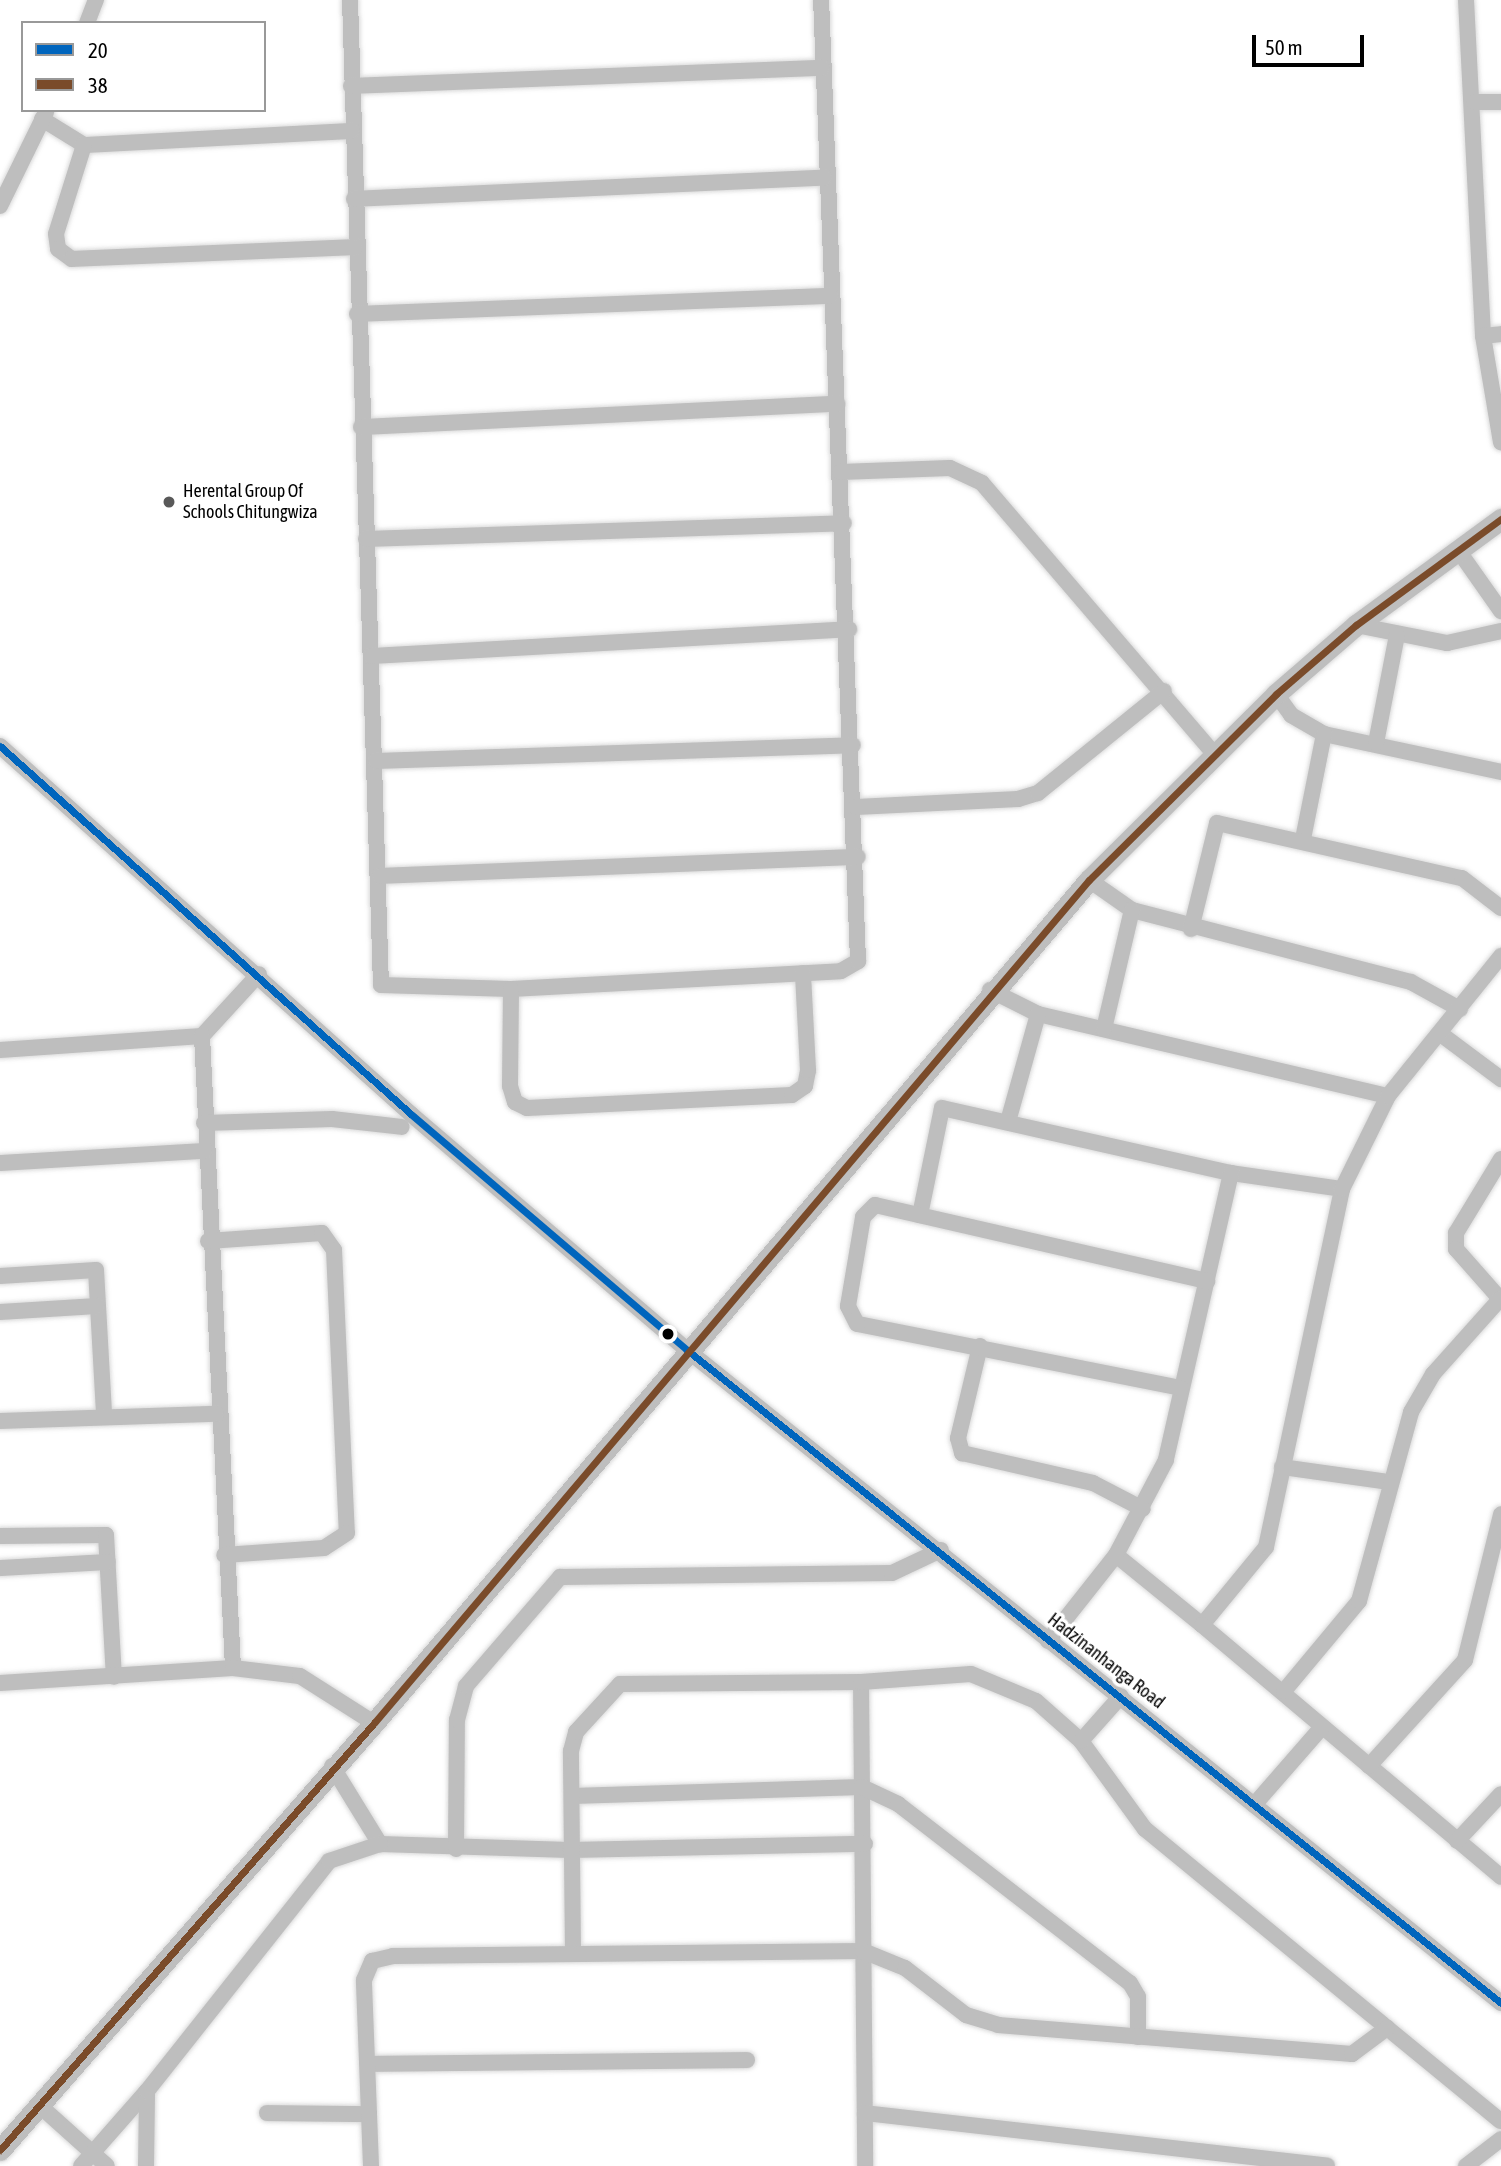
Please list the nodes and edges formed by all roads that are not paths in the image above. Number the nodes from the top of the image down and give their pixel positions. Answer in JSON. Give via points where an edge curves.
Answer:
{"nodes":[{"id":1,"x":96,"y":0,"type":"edge"},
{"id":2,"x":350,"y":0,"type":"edge"},
{"id":3,"x":821,"y":0,"type":"edge"},
{"id":4,"x":1466,"y":0,"type":"edge"},
{"id":5,"x":87,"y":21,"type":"edge"},
{"id":6,"x":822,"y":68,"type":"junction"},
{"id":7,"x":351,"y":86,"type":"junction"},
{"id":8,"x":1474,"y":102,"type":"junction"},
{"id":9,"x":1501,"y":102,"type":"edge"},
{"id":10,"x":44,"y":115,"type":"edge"},
{"id":11,"x":352,"y":131,"type":"junction"},
{"id":12,"x":84,"y":145,"type":"junction"},
{"id":13,"x":824,"y":178,"type":"junction"},
{"id":14,"x":354,"y":199,"type":"junction"},
{"id":15,"x":0,"y":205,"type":"edge"},
{"id":16,"x":355,"y":247,"type":"junction"},
{"id":17,"x":831,"y":296,"type":"junction"},
{"id":18,"x":358,"y":314,"type":"junction"},
{"id":19,"x":1501,"y":334,"type":"edge"},
{"id":20,"x":1483,"y":336,"type":"junction"},
{"id":21,"x":837,"y":404,"type":"junction"},
{"id":22,"x":361,"y":427,"type":"junction"},
{"id":23,"x":1501,"y":442,"type":"edge"},
{"id":24,"x":840,"y":472,"type":"junction"},
{"id":25,"x":1501,"y":519,"type":"edge"},
{"id":26,"x":844,"y":523,"type":"junction"},
{"id":27,"x":366,"y":539,"type":"junction"},
{"id":28,"x":1458,"y":550,"type":"junction"},
{"id":29,"x":1501,"y":611,"type":"edge"},
{"id":30,"x":1356,"y":625,"type":"junction"},
{"id":31,"x":849,"y":629,"type":"junction"},
{"id":32,"x":1501,"y":631,"type":"edge"},
{"id":33,"x":1397,"y":635,"type":"junction"},
{"id":34,"x":371,"y":656,"type":"junction"},
{"id":35,"x":1164,"y":691,"type":"junction"},
{"id":36,"x":1276,"y":694,"type":"junction"},
{"id":37,"x":1324,"y":734,"type":"junction"},
{"id":38,"x":1376,"y":743,"type":"junction"},
{"id":39,"x":853,"y":745,"type":"junction"},
{"id":40,"x":0,"y":746,"type":"edge"},
{"id":41,"x":1212,"y":751,"type":"junction"},
{"id":42,"x":376,"y":761,"type":"junction"},
{"id":43,"x":1501,"y":772,"type":"edge"},
{"id":44,"x":856,"y":807,"type":"junction"},
{"id":45,"x":1303,"y":839,"type":"junction"},
{"id":46,"x":858,"y":857,"type":"junction"},
{"id":47,"x":380,"y":876,"type":"junction"},
{"id":48,"x":1089,"y":880,"type":"junction"},
{"id":49,"x":1501,"y":908,"type":"edge"},
{"id":50,"x":1132,"y":910,"type":"junction"},
{"id":51,"x":1191,"y":929,"type":"junction"},
{"id":52,"x":1501,"y":956,"type":"edge"},
{"id":53,"x":803,"y":973,"type":"junction"},
{"id":54,"x":259,"y":974,"type":"junction"},
{"id":55,"x":510,"y":989,"type":"junction"},
{"id":56,"x":990,"y":990,"type":"junction"},
{"id":57,"x":1460,"y":1009,"type":"junction"},
{"id":58,"x":1038,"y":1014,"type":"junction"},
{"id":59,"x":1104,"y":1029,"type":"junction"},
{"id":60,"x":1442,"y":1035,"type":"junction"},
{"id":61,"x":202,"y":1036,"type":"junction"},
{"id":62,"x":0,"y":1050,"type":"edge"},
{"id":63,"x":1501,"y":1079,"type":"edge"},
{"id":64,"x":1388,"y":1096,"type":"junction"},
{"id":65,"x":1009,"y":1118,"type":"junction"},
{"id":66,"x":204,"y":1123,"type":"junction"},
{"id":67,"x":402,"y":1127,"type":"dead end"},
{"id":68,"x":205,"y":1152,"type":"junction"},
{"id":69,"x":1501,"y":1158,"type":"edge"},
{"id":70,"x":0,"y":1163,"type":"edge"},
{"id":71,"x":1231,"y":1173,"type":"junction"},
{"id":72,"x":1342,"y":1189,"type":"junction"},
{"id":73,"x":920,"y":1215,"type":"junction"},
{"id":74,"x":208,"y":1241,"type":"junction"},
{"id":75,"x":0,"y":1276,"type":"edge"},
{"id":76,"x":1207,"y":1281,"type":"junction"},
{"id":77,"x":1501,"y":1299,"type":"edge"},
{"id":78,"x":97,"y":1306,"type":"junction"},
{"id":79,"x":0,"y":1312,"type":"edge"},
{"id":80,"x":980,"y":1346,"type":"junction"},
{"id":81,"x":687,"y":1350,"type":"junction"},
{"id":82,"x":1181,"y":1388,"type":"junction"},
{"id":83,"x":216,"y":1414,"type":"junction"},
{"id":84,"x":104,"y":1415,"type":"junction"},
{"id":85,"x":0,"y":1421,"type":"edge"},
{"id":86,"x":1282,"y":1467,"type":"junction"},
{"id":87,"x":1389,"y":1482,"type":"junction"},
{"id":88,"x":1143,"y":1508,"type":"junction"},
{"id":89,"x":1501,"y":1514,"type":"edge"},
{"id":90,"x":0,"y":1536,"type":"edge"},
{"id":91,"x":941,"y":1550,"type":"junction"},
{"id":92,"x":225,"y":1555,"type":"junction"},
{"id":93,"x":1116,"y":1555,"type":"junction"},
{"id":94,"x":108,"y":1562,"type":"junction"},
{"id":95,"x":0,"y":1568,"type":"edge"},
{"id":96,"x":1202,"y":1625,"type":"junction"},
{"id":97,"x":1048,"y":1641,"type":"junction"},
{"id":98,"x":233,"y":1668,"type":"junction"},
{"id":99,"x":114,"y":1677,"type":"junction"},
{"id":100,"x":861,"y":1682,"type":"junction"},
{"id":101,"x":0,"y":1683,"type":"edge"},
{"id":102,"x":1284,"y":1691,"type":"junction"},
{"id":103,"x":1121,"y":1696,"type":"junction"},
{"id":104,"x":374,"y":1723,"type":"junction"},
{"id":105,"x":1322,"y":1727,"type":"junction"},
{"id":106,"x":1081,"y":1741,"type":"junction"},
{"id":107,"x":332,"y":1766,"type":"junction"},
{"id":108,"x":1368,"y":1766,"type":"junction"},
{"id":109,"x":862,"y":1787,"type":"junction"},
{"id":110,"x":1501,"y":1794,"type":"edge"},
{"id":111,"x":572,"y":1796,"type":"junction"},
{"id":112,"x":1254,"y":1805,"type":"junction"},
{"id":113,"x":1457,"y":1841,"type":"junction"},
{"id":114,"x":380,"y":1844,"type":"junction"},
{"id":115,"x":865,"y":1844,"type":"junction"},
{"id":116,"x":456,"y":1849,"type":"junction"},
{"id":117,"x":570,"y":1850,"type":"junction"},
{"id":118,"x":1501,"y":1877,"type":"edge"},
{"id":119,"x":863,"y":1951,"type":"junction"},
{"id":120,"x":573,"y":1952,"type":"junction"},
{"id":121,"x":1501,"y":2003,"type":"edge"},
{"id":122,"x":1388,"y":2028,"type":"junction"},
{"id":123,"x":1138,"y":2037,"type":"junction"},
{"id":124,"x":747,"y":2060,"type":"dead end"},
{"id":125,"x":368,"y":2064,"type":"junction"},
{"id":126,"x":147,"y":2091,"type":"junction"},
{"id":127,"x":38,"y":2105,"type":"junction"},
{"id":128,"x":267,"y":2113,"type":"dead end"},
{"id":129,"x":865,"y":2113,"type":"junction"},
{"id":130,"x":369,"y":2114,"type":"junction"},
{"id":131,"x":1501,"y":2121,"type":"edge"},
{"id":132,"x":1501,"y":2139,"type":"edge"},
{"id":133,"x":0,"y":2150,"type":"edge"},
{"id":134,"x":87,"y":2160,"type":"edge"},
{"id":135,"x":1225,"y":2161,"type":"edge"},
{"id":136,"x":107,"y":2166,"type":"edge"},
{"id":137,"x":146,"y":2166,"type":"edge"},
{"id":138,"x":371,"y":2166,"type":"edge"},
{"id":139,"x":865,"y":2166,"type":"edge"},
{"id":140,"x":1327,"y":2166,"type":"edge"},
{"id":141,"x":1466,"y":2166,"type":"edge"}],
"edges":[{"from":1,"to":5,"type":"street"},
{"from":2,"to":7,"type":"street"},
{"from":3,"to":6,"type":"street"},
{"from":4,"to":8,"type":"street"},
{"from":6,"to":7,"type":"street"},
{"from":6,"to":13,"type":"street"},
{"from":7,"to":11,"type":"street"},
{"from":8,"to":9,"type":"street"},
{"from":8,"to":20,"type":"street"},
{"from":10,"to":12,"type":"street"},
{"from":10,"to":15,"type":"street"},
{"from":11,"to":12,"type":"street"},
{"from":11,"to":14,"type":"street"},
{"from":12,"to":16,"type":"street","via":[[56,234],[58,249],[72,259]]},
{"from":13,"to":14,"type":"street"},
{"from":13,"to":17,"type":"street"},
{"from":14,"to":16,"type":"street"},
{"from":16,"to":18,"type":"street"},
{"from":17,"to":18,"type":"street"},
{"from":17,"to":21,"type":"street"},
{"from":18,"to":22,"type":"street"},
{"from":19,"to":20,"type":"street"},
{"from":20,"to":23,"type":"street"},
{"from":21,"to":22,"type":"street"},
{"from":21,"to":24,"type":"street"},
{"from":22,"to":27,"type":"street"},
{"from":24,"to":26,"type":"street"},
{"from":24,"to":35,"type":"street","via":[[950,468],[982,483]]},
{"from":25,"to":28,"type":"main road"},
{"from":26,"to":27,"type":"street"},
{"from":26,"to":31,"type":"street"},
{"from":27,"to":34,"type":"street"},
{"from":28,"to":29,"type":"street"},
{"from":28,"to":30,"type":"main road"},
{"from":30,"to":33,"type":"street"},
{"from":30,"to":36,"type":"main road"},
{"from":31,"to":34,"type":"street"},
{"from":31,"to":39,"type":"street"},
{"from":32,"to":33,"type":"street","via":[[1447,643]]},
{"from":33,"to":38,"type":"street"},
{"from":34,"to":42,"type":"street"},
{"from":35,"to":41,"type":"street"},
{"from":35,"to":44,"type":"street","via":[[1038,793]]},
{"from":36,"to":37,"type":"street","via":[[1290,715]]},
{"from":36,"to":41,"type":"main road"},
{"from":37,"to":38,"type":"street"},
{"from":37,"to":45,"type":"street"},
{"from":38,"to":43,"type":"street"},
{"from":39,"to":42,"type":"street"},
{"from":39,"to":44,"type":"street"},
{"from":40,"to":54,"type":"street","name":"Hadzinanhanga Road"},
{"from":41,"to":48,"type":"main road"},
{"from":42,"to":47,"type":"street"},
{"from":44,"to":46,"type":"street"},
{"from":45,"to":49,"type":"street","via":[[1462,878]]},
{"from":45,"to":51,"type":"street","via":[[1217,823]]},
{"from":46,"to":47,"type":"street"},
{"from":46,"to":53,"type":"street","via":[[858,961],[841,971]]},
{"from":47,"to":55,"type":"street","via":[[381,985]]},
{"from":48,"to":50,"type":"street"},
{"from":48,"to":56,"type":"main road"},
{"from":50,"to":51,"type":"street"},
{"from":50,"to":59,"type":"street"},
{"from":51,"to":57,"type":"street","via":[[1411,982]]},
{"from":52,"to":57,"type":"street"},
{"from":53,"to":55,"type":"street"},
{"from":53,"to":55,"type":"street","via":[[806,1086],[792,1094],[751,1097],[527,1108],[515,1101],[510,1086]]},
{"from":54,"to":61,"type":"street"},
{"from":54,"to":81,"type":"street","name":"Hadzinanhanga Road","via":[[412,1115]]},
{"from":56,"to":58,"type":"street"},
{"from":56,"to":81,"type":"main road"},
{"from":57,"to":60,"type":"street"},
{"from":58,"to":59,"type":"street"},
{"from":58,"to":65,"type":"street"},
{"from":59,"to":64,"type":"street"},
{"from":60,"to":63,"type":"street"},
{"from":60,"to":64,"type":"street"},
{"from":61,"to":62,"type":"street"},
{"from":61,"to":66,"type":"street"},
{"from":64,"to":72,"type":"street"},
{"from":65,"to":71,"type":"street"},
{"from":65,"to":73,"type":"street","via":[[942,1108]]},
{"from":66,"to":67,"type":"street","via":[[332,1119]]},
{"from":66,"to":68,"type":"street"},
{"from":68,"to":70,"type":"street"},
{"from":68,"to":74,"type":"street"},
{"from":69,"to":77,"type":"street","via":[[1456,1233],[1456,1249]]},
{"from":71,"to":72,"type":"street"},
{"from":71,"to":76,"type":"street"},
{"from":72,"to":86,"type":"street"},
{"from":73,"to":76,"type":"street"},
{"from":73,"to":80,"type":"street","via":[[867,1210],[850,1316],[857,1324]]},
{"from":74,"to":83,"type":"street"},
{"from":74,"to":92,"type":"street","via":[[321,1233],[334,1250],[347,1533],[324,1548]]},
{"from":75,"to":78,"type":"street","via":[[96,1270]]},
{"from":76,"to":82,"type":"street"},
{"from":77,"to":87,"type":"street","via":[[1433,1374],[1410,1412]]},
{"from":78,"to":79,"type":"street"},
{"from":78,"to":84,"type":"street"},
{"from":80,"to":82,"type":"street"},
{"from":80,"to":88,"type":"street","via":[[958,1438],[962,1453],[1093,1483]]},
{"from":81,"to":91,"type":"street","name":"Hadzinanhanga Road"},
{"from":81,"to":104,"type":"main road"},
{"from":82,"to":88,"type":"street","via":[[1166,1460]]},
{"from":83,"to":84,"type":"street"},
{"from":83,"to":92,"type":"street"},
{"from":84,"to":85,"type":"street"},
{"from":86,"to":87,"type":"street"},
{"from":86,"to":96,"type":"street","via":[[1266,1547]]},
{"from":87,"to":102,"type":"street","via":[[1359,1601]]},
{"from":88,"to":93,"type":"street"},
{"from":89,"to":108,"type":"street","via":[[1465,1660]]},
{"from":90,"to":94,"type":"street","via":[[100,1532],[106,1535]]},
{"from":91,"to":97,"type":"street","name":"Hadzinanhanga Road"},
{"from":91,"to":116,"type":"street","via":[[892,1573],[559,1577],[466,1686],[457,1720]]},
{"from":92,"to":98,"type":"street"},
{"from":93,"to":96,"type":"street"},
{"from":93,"to":97,"type":"street"},
{"from":94,"to":95,"type":"street"},
{"from":94,"to":99,"type":"street"},
{"from":96,"to":102,"type":"street"},
{"from":97,"to":103,"type":"street","name":"Hadzinanhanga Road"},
{"from":98,"to":99,"type":"street"},
{"from":98,"to":104,"type":"street","via":[[300,1676]]},
{"from":99,"to":101,"type":"street"},
{"from":100,"to":106,"type":"street","via":[[971,1674],[1036,1701]]},
{"from":100,"to":109,"type":"street"},
{"from":100,"to":111,"type":"street","via":[[620,1684],[576,1732]]},
{"from":102,"to":105,"type":"street"},
{"from":103,"to":106,"type":"street"},
{"from":103,"to":112,"type":"street","name":"Hadzinanhanga Road"},
{"from":104,"to":107,"type":"main road"},
{"from":105,"to":108,"type":"street"},
{"from":105,"to":112,"type":"street"},
{"from":106,"to":122,"type":"street","via":[[1145,1829]]},
{"from":107,"to":114,"type":"street"},
{"from":107,"to":127,"type":"main road"},
{"from":108,"to":113,"type":"street"},
{"from":109,"to":111,"type":"street"},
{"from":109,"to":115,"type":"street"},
{"from":109,"to":123,"type":"street","via":[[898,1804],[1130,1983],[1138,1997]]},
{"from":110,"to":113,"type":"street"},
{"from":111,"to":117,"type":"street"},
{"from":112,"to":121,"type":"street","name":"Hadzinanhanga Road"},
{"from":113,"to":118,"type":"street"},
{"from":114,"to":116,"type":"street"},
{"from":114,"to":126,"type":"street","via":[[329,1861]]},
{"from":115,"to":117,"type":"street"},
{"from":115,"to":119,"type":"street"},
{"from":116,"to":117,"type":"street"},
{"from":117,"to":120,"type":"street"},
{"from":119,"to":120,"type":"street"},
{"from":119,"to":123,"type":"street","via":[[905,1968],[977,2021]]},
{"from":119,"to":129,"type":"street"},
{"from":120,"to":125,"type":"street","via":[[372,1961],[364,1980]]},
{"from":122,"to":123,"type":"street","via":[[1352,2054]]},
{"from":122,"to":131,"type":"street"},
{"from":124,"to":125,"type":"street"},
{"from":125,"to":130,"type":"street"},
{"from":126,"to":134,"type":"street"},
{"from":126,"to":137,"type":"street"},
{"from":127,"to":133,"type":"main road"},
{"from":127,"to":134,"type":"street"},
{"from":128,"to":130,"type":"street"},
{"from":129,"to":135,"type":"street"},
{"from":129,"to":139,"type":"street"},
{"from":130,"to":138,"type":"street"},
{"from":132,"to":141,"type":"street"},
{"from":134,"to":136,"type":"street"},
{"from":135,"to":140,"type":"street"}]}
